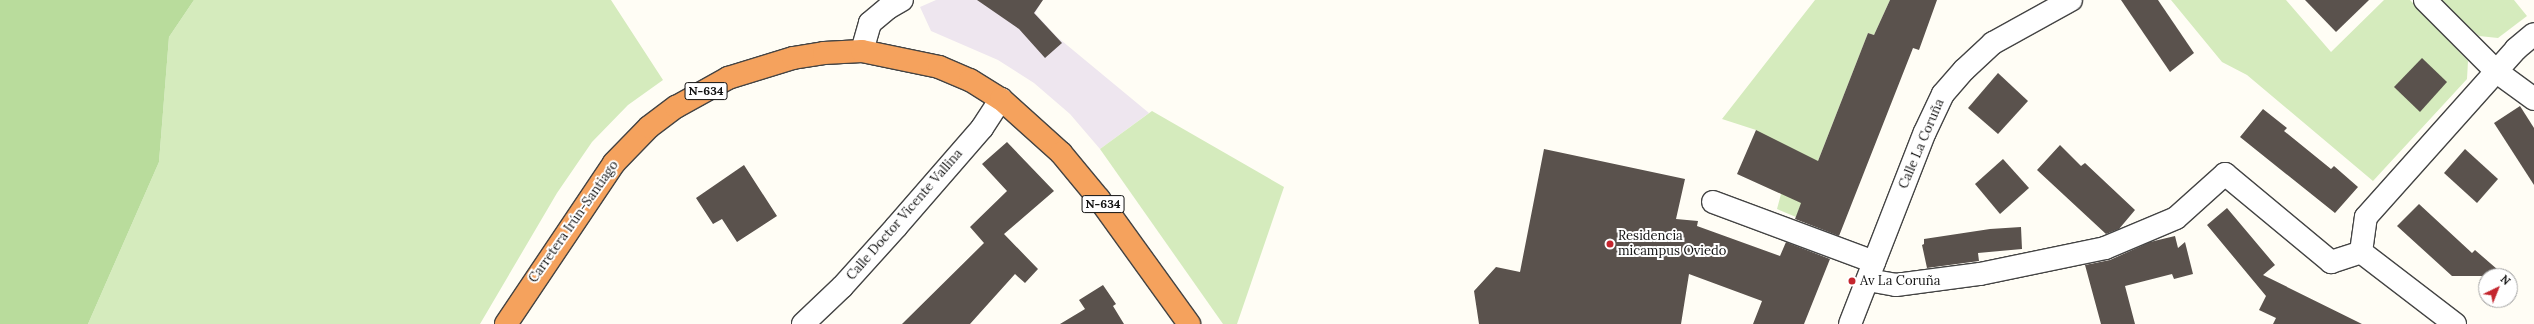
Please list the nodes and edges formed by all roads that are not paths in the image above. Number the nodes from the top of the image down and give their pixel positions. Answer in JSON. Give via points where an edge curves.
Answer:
{"nodes":[{"id":1,"x":902,"y":0,"type":"edge"},
{"id":2,"x":2071,"y":0,"type":"edge"},
{"id":3,"x":2425,"y":0,"type":"edge"},
{"id":4,"x":2534,"y":34,"type":"edge"},
{"id":5,"x":862,"y":51,"type":"junction"},
{"id":6,"x":2498,"y":72,"type":"junction"},
{"id":7,"x":1001,"y":99,"type":"junction"},
{"id":8,"x":2534,"y":99,"type":"edge"},
{"id":9,"x":1713,"y":202,"type":"dead end"},
{"id":10,"x":2361,"y":252,"type":"junction"},
{"id":11,"x":1871,"y":271,"type":"junction"},
{"id":12,"x":506,"y":324,"type":"edge"},
{"id":13,"x":803,"y":324,"type":"edge"},
{"id":14,"x":1189,"y":324,"type":"edge"},
{"id":15,"x":1850,"y":324,"type":"edge"},
{"id":16,"x":2455,"y":324,"type":"edge"}],
"edges":[{"from":1,"to":5,"type":"street","via":[[870,23]]},
{"from":2,"to":11,"type":"street","name":"Calle La Coruña","via":[[1993,43],[1954,81],[1933,112]]},
{"from":3,"to":6,"type":"street"},
{"from":4,"to":6,"type":"street","via":[[2516,49]]},
{"from":5,"to":7,"type":"highway","name":"Carretera Irún-Santiago","number":"N-634","via":[[939,67],[970,80]]},
{"from":5,"to":12,"type":"highway","name":"Carretera Irún-Santiago","number":"N-634","via":[[793,58],[728,78],[676,108],[650,127],[614,163]]},
{"from":6,"to":8,"type":"street"},
{"from":6,"to":10,"type":"street","via":[[2366,217]]},
{"from":7,"to":13,"type":"street","name":"Calle Doctor Vicente Vallina","via":[[982,128],[896,227],[842,287]]},
{"from":7,"to":14,"type":"highway","name":"Carretera Irún-Santiago","number":"N-634","via":[[1061,153],[1099,199]]},
{"from":9,"to":11,"type":"street"},
{"from":10,"to":11,"type":"street","via":[[2331,262],[2225,174],[2176,218],[2105,248],[1980,274],[1896,284]]},
{"from":10,"to":16,"type":"street"},
{"from":11,"to":15,"type":"street","name":"Calle La Coruña"}]}
